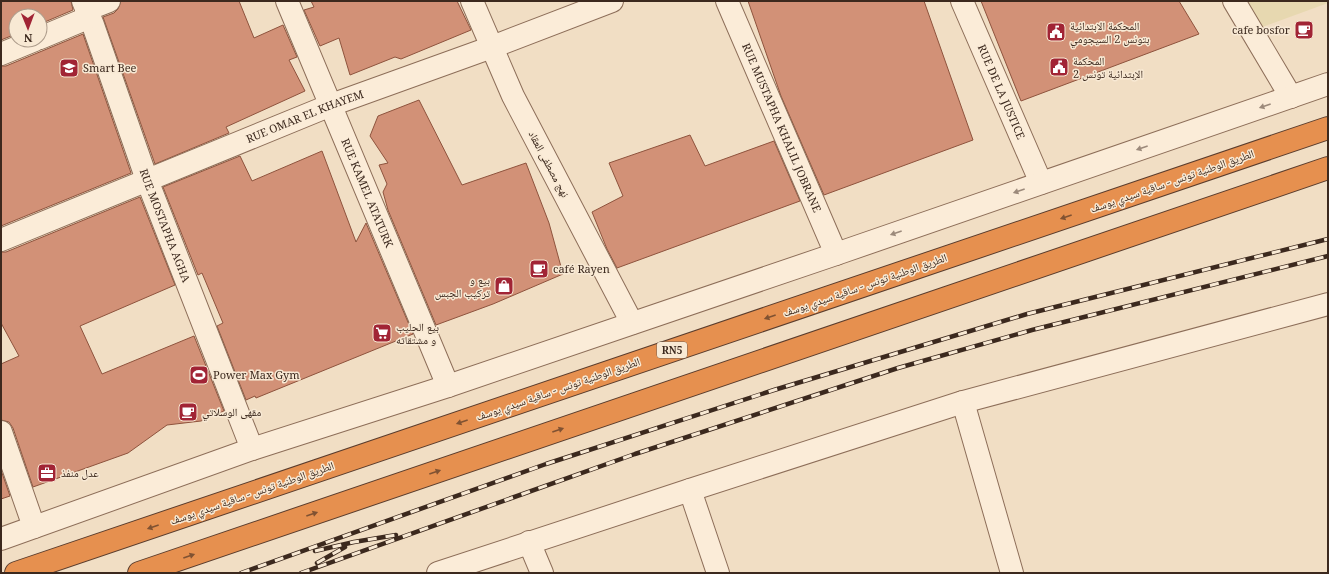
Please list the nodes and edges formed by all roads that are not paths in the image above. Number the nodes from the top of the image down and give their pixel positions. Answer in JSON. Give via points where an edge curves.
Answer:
{"nodes":[{"id":1,"x":109,"y":1,"type":"edge"},
{"id":2,"x":287,"y":1,"type":"edge"},
{"id":3,"x":472,"y":1,"type":"edge"},
{"id":4,"x":612,"y":1,"type":"edge"},
{"id":5,"x":727,"y":1,"type":"edge"},
{"id":6,"x":962,"y":1,"type":"edge"},
{"id":7,"x":1234,"y":1,"type":"edge"},
{"id":8,"x":86,"y":9,"type":"edge"},
{"id":9,"x":48,"y":33,"type":"edge"},
{"id":10,"x":492,"y":47,"type":"junction"},
{"id":11,"x":16,"y":48,"type":"edge"},
{"id":12,"x":1,"y":54,"type":"edge"},
{"id":13,"x":1328,"y":84,"type":"edge"},
{"id":14,"x":1291,"y":97,"type":"junction"},
{"id":15,"x":331,"y":105,"type":"junction"},
{"id":16,"x":1328,"y":128,"type":"edge"},
{"id":17,"x":1328,"y":168,"type":"edge"},
{"id":18,"x":147,"y":180,"type":"junction"},
{"id":19,"x":1041,"y":183,"type":"junction"},
{"id":20,"x":1,"y":240,"type":"edge"},
{"id":21,"x":836,"y":254,"type":"junction"},
{"id":22,"x":1328,"y":304,"type":"edge"},
{"id":23,"x":632,"y":323,"type":"junction"},
{"id":24,"x":448,"y":386,"type":"junction"},
{"id":25,"x":963,"y":402,"type":"junction"},
{"id":26,"x":1,"y":432,"type":"edge"},
{"id":27,"x":252,"y":449,"type":"junction"},
{"id":28,"x":690,"y":490,"type":"junction"},
{"id":29,"x":34,"y":527,"type":"junction"},
{"id":30,"x":1,"y":538,"type":"edge"},
{"id":31,"x":529,"y":542,"type":"junction"},
{"id":32,"x":16,"y":573,"type":"edge"},
{"id":33,"x":139,"y":573,"type":"edge"},
{"id":34,"x":438,"y":573,"type":"edge"},
{"id":35,"x":542,"y":573,"type":"edge"},
{"id":36,"x":718,"y":573,"type":"edge"},
{"id":37,"x":1012,"y":573,"type":"edge"}],
"edges":[{"from":1,"to":8,"type":"street"},
{"from":2,"to":15,"type":"street","name":"RUE KAMEL ATATURK"},
{"from":3,"to":10,"type":"street","name":"نهج مصطفى العقاد"},
{"from":4,"to":10,"type":"street","name":"RUE OMAR EL KHAYEM"},
{"from":5,"to":21,"type":"street","name":"RUE MUSTAPHA KHALIL JOBRANE"},
{"from":6,"to":19,"type":"street","name":"RUE DE LA JUSTICE"},
{"from":7,"to":14,"type":"street"},
{"from":8,"to":9,"type":"street"},
{"from":8,"to":18,"type":"street","name":"RUE MOSTAPHA AGHA"},
{"from":10,"to":15,"type":"street","name":"RUE OMAR EL KHAYEM"},
{"from":10,"to":23,"type":"street","name":"نهج مصطفى العقاد","via":[[513,96]]},
{"from":11,"to":12,"type":"street"},
{"from":13,"to":14,"type":"street"},
{"from":14,"to":19,"type":"street","one_way":true},
{"from":15,"to":18,"type":"street","name":"RUE OMAR EL KHAYEM"},
{"from":15,"to":24,"type":"street","name":"RUE KAMEL ATATURK"},
{"from":16,"to":32,"type":"highway","name":"الطريق الوطنية تونس - ساقية سيدي يوسف","number":"RN5","one_way":true},
{"from":33,"to":17,"type":"highway","one_way":true},
{"from":18,"to":20,"type":"street","name":"RUE OMAR EL KHAYEM"},
{"from":18,"to":27,"type":"street","name":"RUE MOSTAPHA AGHA"},
{"from":19,"to":21,"type":"street","one_way":true},
{"from":21,"to":23,"type":"street"},
{"from":22,"to":25,"type":"street"},
{"from":23,"to":24,"type":"street"},
{"from":24,"to":27,"type":"street"},
{"from":25,"to":28,"type":"street"},
{"from":25,"to":37,"type":"street"},
{"from":26,"to":29,"type":"street"},
{"from":27,"to":29,"type":"street"},
{"from":28,"to":31,"type":"street"},
{"from":28,"to":36,"type":"street"},
{"from":29,"to":30,"type":"street"},
{"from":31,"to":34,"type":"street"},
{"from":31,"to":35,"type":"street"}]}
